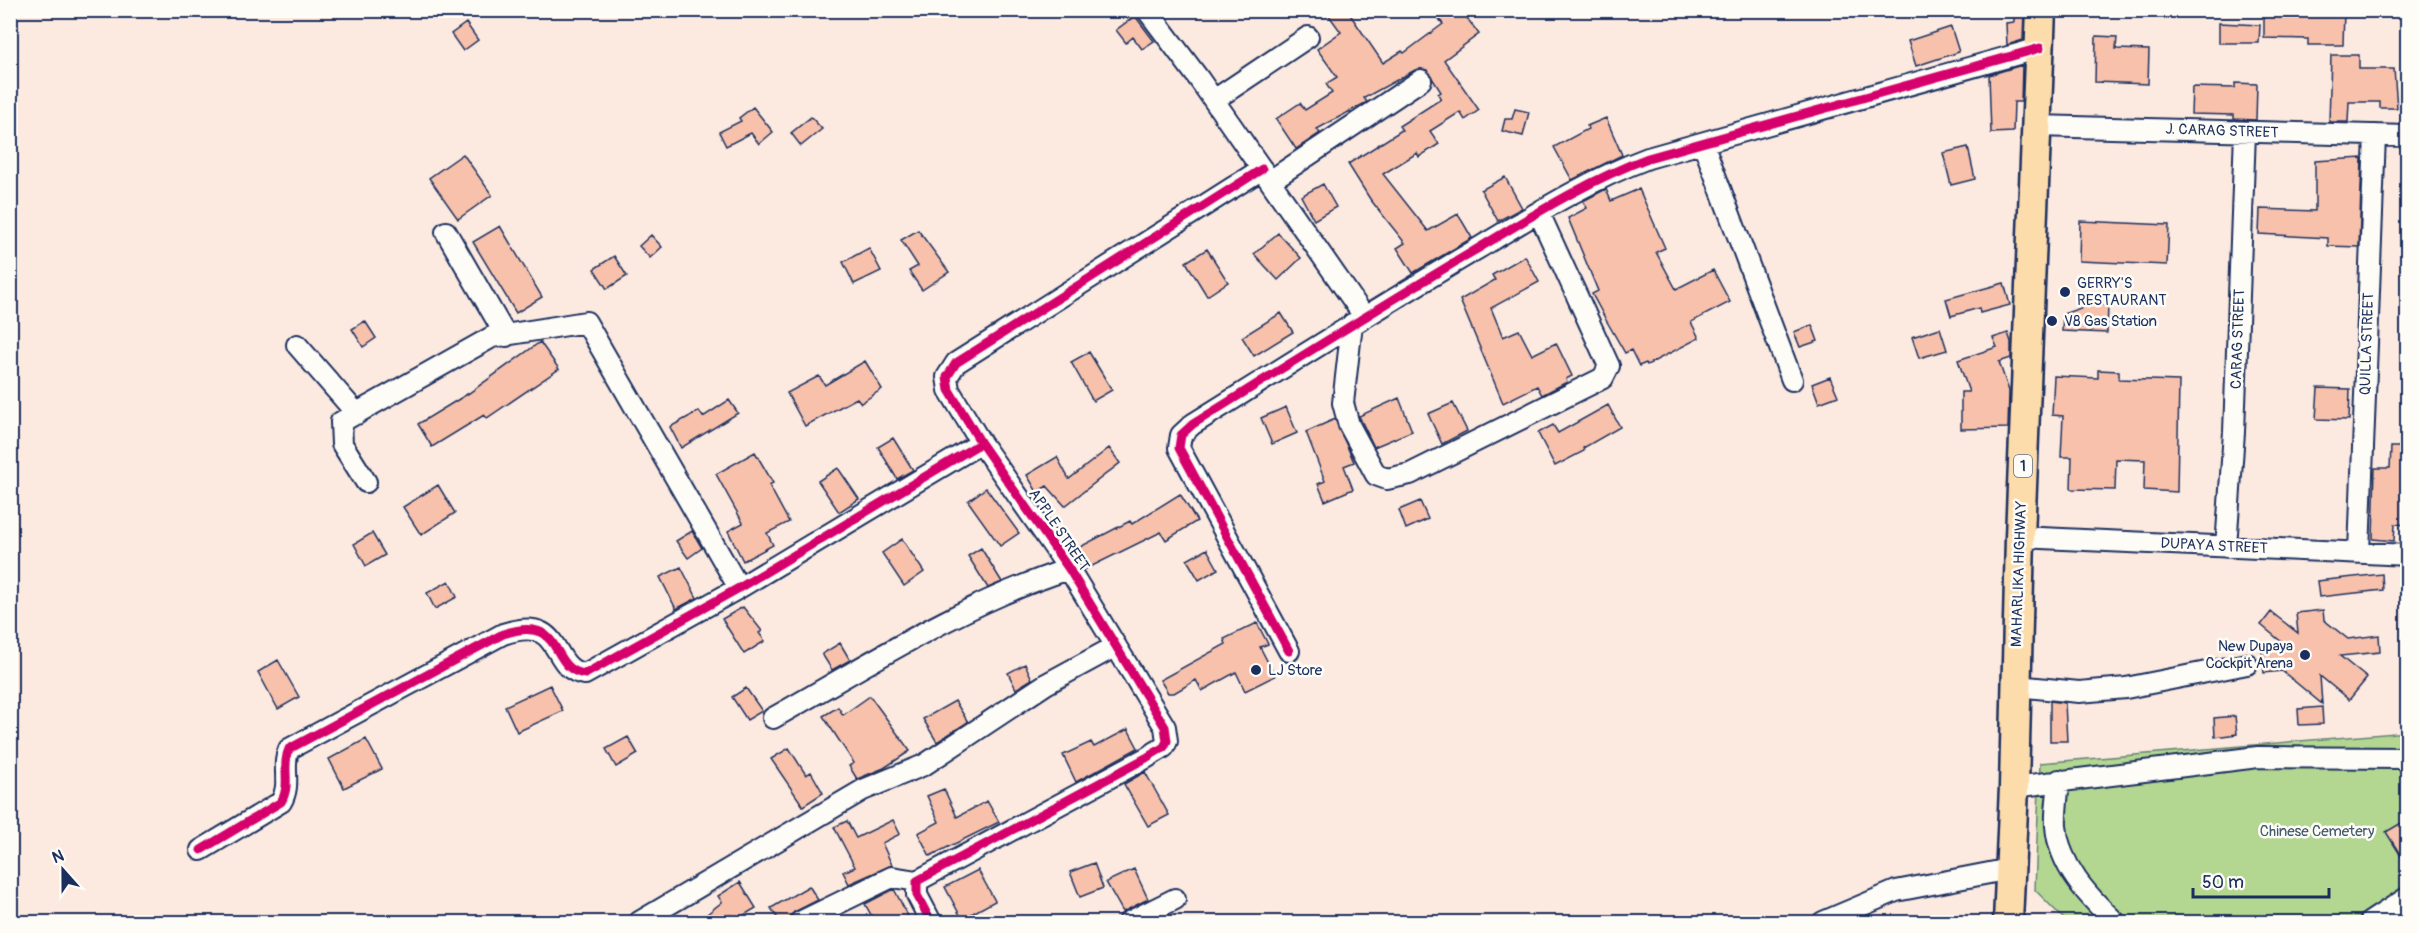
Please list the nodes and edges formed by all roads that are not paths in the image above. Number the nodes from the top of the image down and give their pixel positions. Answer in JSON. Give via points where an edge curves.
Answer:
{"nodes":[{"id":1,"x":1148,"y":10,"type":"edge"},
{"id":2,"x":2041,"y":10,"type":"edge"},
{"id":3,"x":1308,"y":37,"type":"dead end"},
{"id":4,"x":2040,"y":48,"type":"junction"},
{"id":5,"x":1421,"y":80,"type":"dead end"},
{"id":6,"x":1214,"y":100,"type":"junction"},
{"id":7,"x":2037,"y":126,"type":"junction"},
{"id":8,"x":2246,"y":132,"type":"junction"},
{"id":9,"x":2375,"y":135,"type":"junction"},
{"id":10,"x":2408,"y":136,"type":"edge"},
{"id":11,"x":1703,"y":143,"type":"junction"},
{"id":12,"x":1266,"y":175,"type":"junction"},
{"id":13,"x":1539,"y":213,"type":"junction"},
{"id":14,"x":446,"y":232,"type":"dead end"},
{"id":15,"x":1358,"y":320,"type":"junction"},
{"id":16,"x":506,"y":336,"type":"junction"},
{"id":17,"x":297,"y":345,"type":"dead end"},
{"id":18,"x":1792,"y":380,"type":"dead end"},
{"id":19,"x":357,"y":414,"type":"junction"},
{"id":20,"x":981,"y":443,"type":"junction"},
{"id":21,"x":366,"y":482,"type":"dead end"},
{"id":22,"x":2020,"y":537,"type":"junction"},
{"id":23,"x":2226,"y":546,"type":"junction"},
{"id":24,"x":2359,"y":552,"type":"junction"},
{"id":25,"x":2408,"y":555,"type":"edge"},
{"id":26,"x":1069,"y":569,"type":"junction"},
{"id":27,"x":739,"y":588,"type":"junction"},
{"id":28,"x":1116,"y":646,"type":"junction"},
{"id":29,"x":1289,"y":651,"type":"dead end"},
{"id":30,"x":2247,"y":664,"type":"dead end"},
{"id":31,"x":2016,"y":686,"type":"junction"},
{"id":32,"x":773,"y":718,"type":"dead end"},
{"id":33,"x":2408,"y":758,"type":"edge"},
{"id":34,"x":2059,"y":780,"type":"junction"},
{"id":35,"x":2014,"y":788,"type":"junction"},
{"id":36,"x":201,"y":850,"type":"dead end"},
{"id":37,"x":2010,"y":869,"type":"junction"},
{"id":38,"x":917,"y":881,"type":"junction"},
{"id":39,"x":2408,"y":897,"type":"edge"},
{"id":40,"x":1175,"y":899,"type":"dead end"},
{"id":41,"x":1139,"y":920,"type":"edge"},
{"id":42,"x":639,"y":922,"type":"edge"},
{"id":43,"x":800,"y":922,"type":"edge"},
{"id":44,"x":931,"y":922,"type":"edge"},
{"id":45,"x":1823,"y":922,"type":"edge"},
{"id":46,"x":2008,"y":922,"type":"edge"},
{"id":47,"x":2115,"y":922,"type":"edge"},
{"id":48,"x":2370,"y":922,"type":"edge"}],
"edges":[{"from":1,"to":6,"type":"street"},
{"from":2,"to":4,"type":"highway","name":"MAHARLIKA HIGHWAY","number":"1"},
{"from":3,"to":6,"type":"street"},
{"from":4,"to":7,"type":"highway","name":"MAHARLIKA HIGHWAY","number":"1"},
{"from":4,"to":11,"type":"street"},
{"from":5,"to":12,"type":"street"},
{"from":6,"to":12,"type":"street"},
{"from":7,"to":8,"type":"street","name":"J. CARAG STREET"},
{"from":7,"to":22,"type":"highway","name":"MAHARLIKA HIGHWAY","number":"1"},
{"from":8,"to":9,"type":"street","name":"J. CARAG STREET"},
{"from":8,"to":23,"type":"street","name":"CARAG STREET"},
{"from":9,"to":10,"type":"street","name":"J. CARAG STREET"},
{"from":9,"to":24,"type":"street","name":"QUILLA STREET"},
{"from":11,"to":13,"type":"street","via":[[1622,167]]},
{"from":11,"to":18,"type":"street"},
{"from":12,"to":15,"type":"street"},
{"from":12,"to":20,"type":"street","name":"APPLE STREET","via":[[956,363],[947,384]]},
{"from":13,"to":15,"type":"street"},
{"from":13,"to":15,"type":"street","via":[[1609,366],[1603,378],[1410,474],[1387,479],[1376,475],[1349,425],[1343,404]]},
{"from":14,"to":16,"type":"street"},
{"from":15,"to":29,"type":"street","via":[[1193,424],[1180,440],[1179,448],[1186,462]]},
{"from":16,"to":19,"type":"street","via":[[492,337]]},
{"from":16,"to":27,"type":"street","via":[[586,322]]},
{"from":17,"to":19,"type":"street"},
{"from":19,"to":21,"type":"street","via":[[340,422],[342,444]]},
{"from":20,"to":26,"type":"street","name":"APPLE STREET"},
{"from":20,"to":27,"type":"street"},
{"from":22,"to":23,"type":"street","name":"DUPAYA STREET"},
{"from":22,"to":31,"type":"highway","name":"MAHARLIKA HIGHWAY","number":"1"},
{"from":23,"to":24,"type":"street","name":"DUPAYA STREET"},
{"from":24,"to":25,"type":"street","name":"DUPAYA STREET"},
{"from":26,"to":28,"type":"street","name":"APPLE STREET"},
{"from":26,"to":32,"type":"street","via":[[975,605]]},
{"from":27,"to":36,"type":"street","via":[[585,674],[572,670],[538,630],[521,628],[503,634],[290,749],[286,759],[288,790],[281,802]]},
{"from":28,"to":38,"type":"street","name":"APPLE STREET","via":[[1164,727],[1164,747]]},
{"from":28,"to":42,"type":"street","via":[[1046,684],[924,765],[863,790]]},
{"from":30,"to":31,"type":"street","via":[[2126,688],[2079,692]]},
{"from":31,"to":35,"type":"highway","name":"MAHARLIKA HIGHWAY","number":"1"},
{"from":33,"to":34,"type":"street","via":[[2258,757]]},
{"from":34,"to":35,"type":"street"},
{"from":34,"to":47,"type":"street","via":[[2056,826],[2068,867]]},
{"from":35,"to":37,"type":"highway","name":"MAHARLIKA HIGHWAY","number":"1"},
{"from":37,"to":45,"type":"street","via":[[1896,891]]},
{"from":37,"to":46,"type":"highway","name":"MAHARLIKA HIGHWAY","number":"1"},
{"from":38,"to":43,"type":"street","via":[[892,877]]},
{"from":38,"to":44,"type":"street","via":[[917,895]]},
{"from":39,"to":48,"type":"street"},
{"from":40,"to":41,"type":"street"}]}
